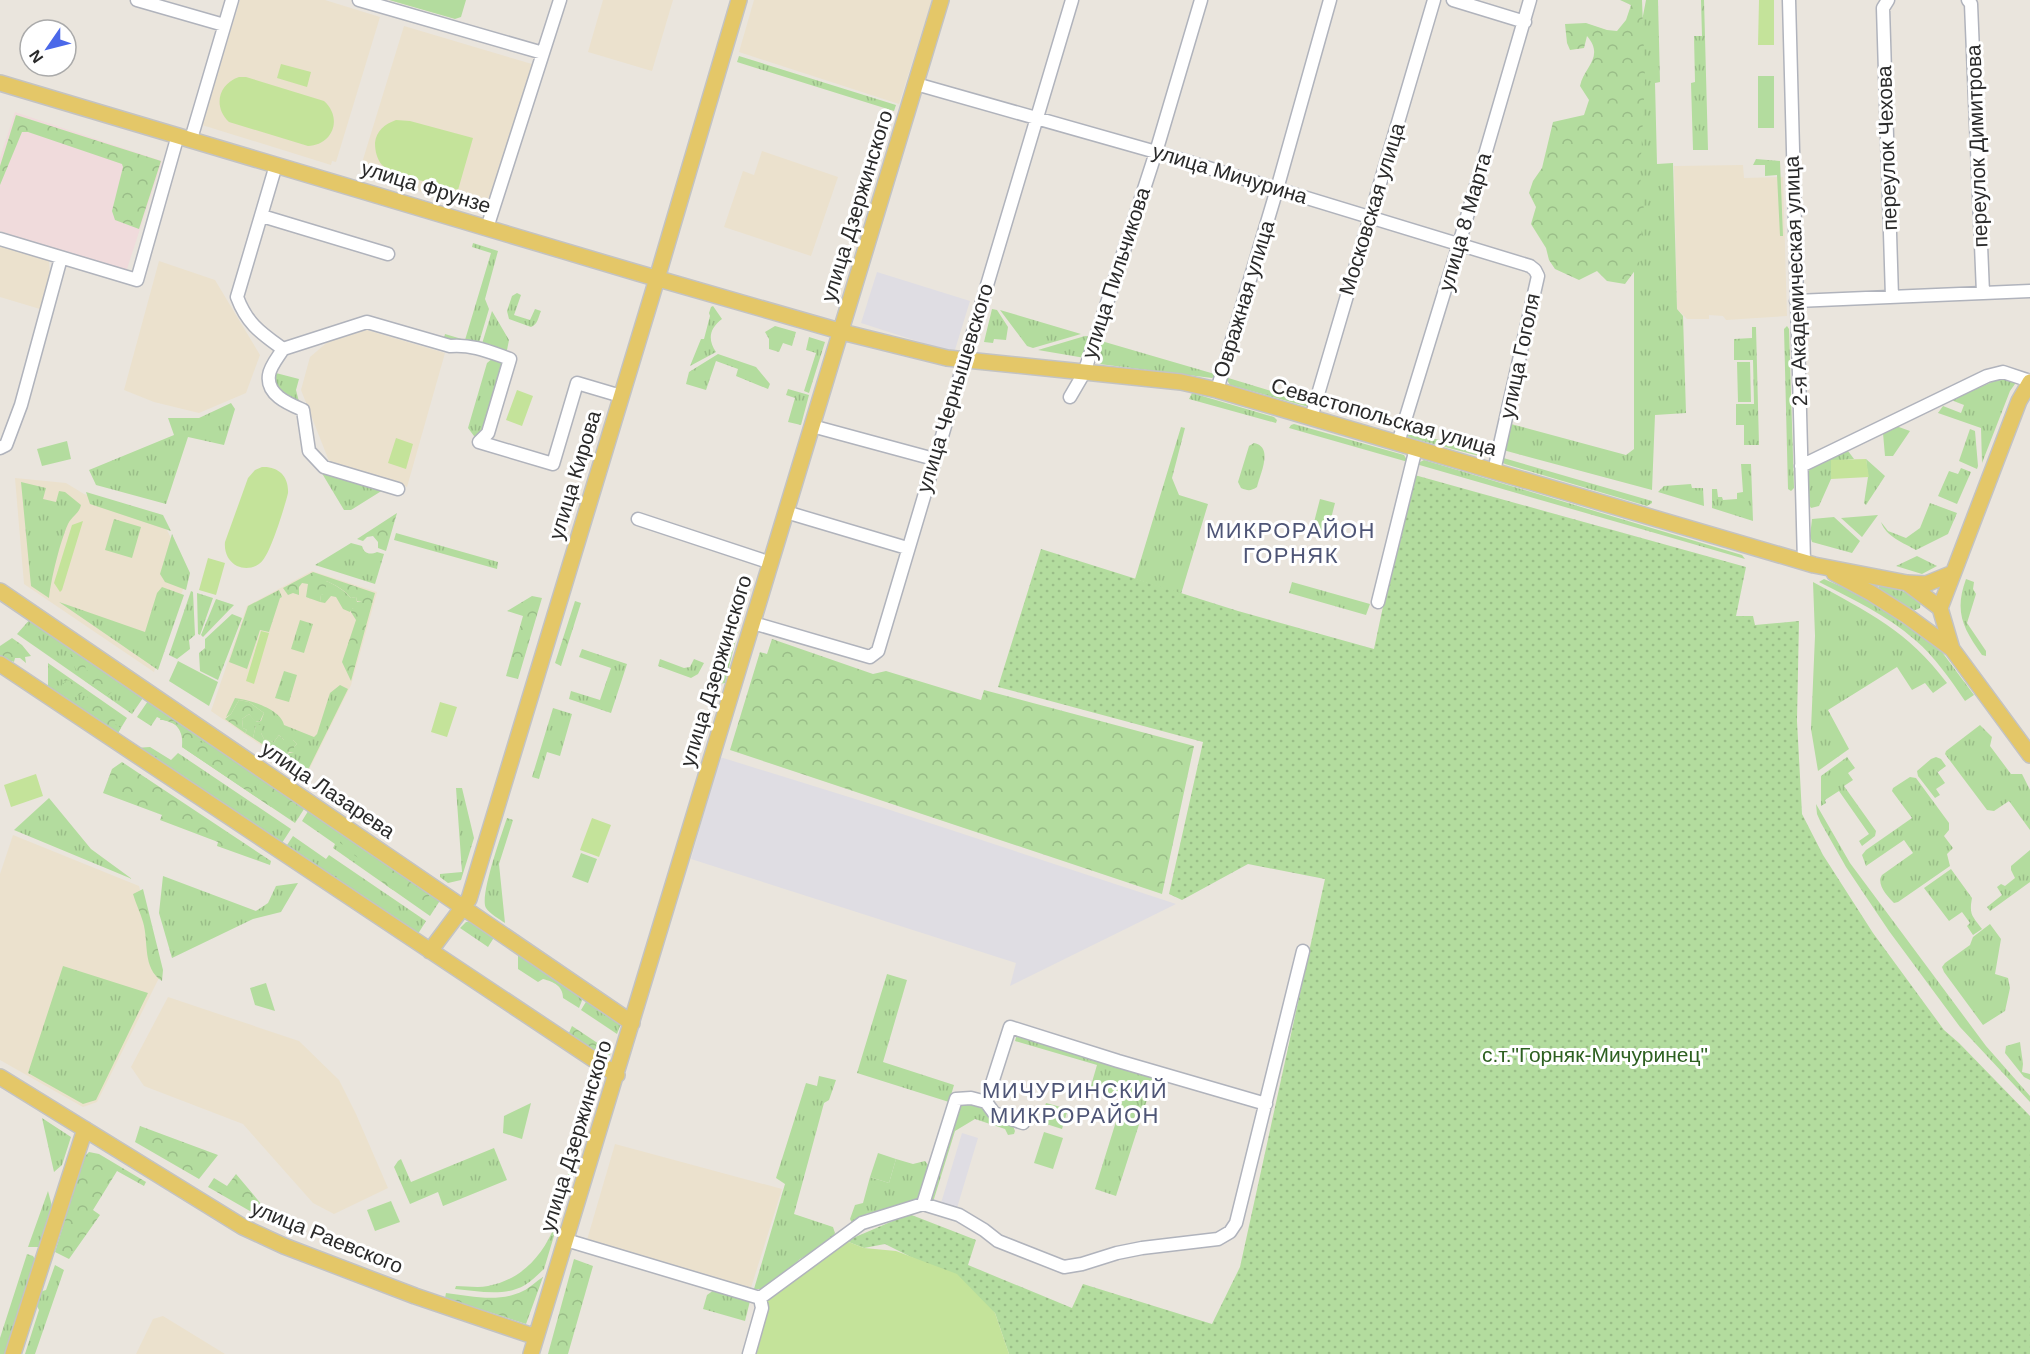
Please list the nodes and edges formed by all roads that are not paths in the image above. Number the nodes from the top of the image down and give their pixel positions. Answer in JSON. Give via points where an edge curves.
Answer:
{"nodes":[{"id":1,"x":137,"y":0,"type":"edge"},
{"id":2,"x":232,"y":0,"type":"edge"},
{"id":3,"x":359,"y":0,"type":"edge"},
{"id":4,"x":560,"y":0,"type":"edge"},
{"id":5,"x":739,"y":0,"type":"edge"},
{"id":6,"x":941,"y":0,"type":"edge"},
{"id":7,"x":1072,"y":0,"type":"edge"},
{"id":8,"x":1201,"y":0,"type":"edge"},
{"id":9,"x":1330,"y":0,"type":"edge"},
{"id":10,"x":1434,"y":0,"type":"edge"},
{"id":11,"x":1453,"y":0,"type":"edge"},
{"id":12,"x":1530,"y":0,"type":"edge"},
{"id":13,"x":1789,"y":0,"type":"edge"},
{"id":14,"x":1888,"y":0,"type":"edge"},
{"id":15,"x":1968,"y":0,"type":"edge"},
{"id":16,"x":1525,"y":22,"type":"junction"},
{"id":17,"x":224,"y":25,"type":"junction"},
{"id":18,"x":543,"y":53,"type":"junction"},
{"id":19,"x":0,"y":82,"type":"edge"},
{"id":20,"x":916,"y":84,"type":"junction"},
{"id":21,"x":1036,"y":117,"type":"junction"},
{"id":22,"x":184,"y":137,"type":"junction"},
{"id":23,"x":1156,"y":152,"type":"junction"},
{"id":24,"x":276,"y":165,"type":"junction"},
{"id":25,"x":1277,"y":189,"type":"junction"},
{"id":26,"x":262,"y":216,"type":"junction"},
{"id":27,"x":1370,"y":216,"type":"junction"},
{"id":28,"x":487,"y":228,"type":"junction"},
{"id":29,"x":0,"y":239,"type":"edge"},
{"id":30,"x":1459,"y":244,"type":"junction"},
{"id":31,"x":388,"y":254,"type":"dead end"},
{"id":32,"x":61,"y":258,"type":"junction"},
{"id":33,"x":1538,"y":276,"type":"joint"},
{"id":34,"x":656,"y":277,"type":"junction"},
{"id":35,"x":2030,"y":291,"type":"edge"},
{"id":36,"x":1983,"y":293,"type":"junction"},
{"id":37,"x":1892,"y":297,"type":"junction"},
{"id":38,"x":1796,"y":301,"type":"junction"},
{"id":39,"x":841,"y":331,"type":"junction"},
{"id":40,"x":283,"y":349,"type":"junction"},
{"id":41,"x":963,"y":360,"type":"junction"},
{"id":42,"x":1083,"y":373,"type":"junction"},
{"id":43,"x":2030,"y":382,"type":"edge"},
{"id":44,"x":1217,"y":390,"type":"junction"},
{"id":45,"x":621,"y":396,"type":"junction"},
{"id":46,"x":1070,"y":397,"type":"dead end"},
{"id":47,"x":1311,"y":418,"type":"junction"},
{"id":48,"x":812,"y":426,"type":"junction"},
{"id":49,"x":1398,"y":443,"type":"junction"},
{"id":50,"x":0,"y":448,"type":"edge"},
{"id":51,"x":1416,"y":448,"type":"junction"},
{"id":52,"x":934,"y":459,"type":"junction"},
{"id":53,"x":1801,"y":466,"type":"junction"},
{"id":54,"x":1494,"y":471,"type":"junction"},
{"id":55,"x":398,"y":489,"type":"dead end"},
{"id":56,"x":786,"y":512,"type":"junction"},
{"id":57,"x":638,"y":519,"type":"dead end"},
{"id":58,"x":907,"y":548,"type":"junction"},
{"id":59,"x":771,"y":563,"type":"junction"},
{"id":60,"x":1811,"y":563,"type":"junction"},
{"id":61,"x":1953,"y":573,"type":"junction"},
{"id":62,"x":1876,"y":576,"type":"junction"},
{"id":63,"x":1908,"y":583,"type":"junction"},
{"id":64,"x":0,"y":591,"type":"edge"},
{"id":65,"x":1871,"y":592,"type":"junction"},
{"id":66,"x":1378,"y":602,"type":"dead end"},
{"id":67,"x":1940,"y":608,"type":"junction"},
{"id":68,"x":1907,"y":616,"type":"junction"},
{"id":69,"x":753,"y":623,"type":"junction"},
{"id":70,"x":1952,"y":649,"type":"junction"},
{"id":71,"x":0,"y":664,"type":"edge"},
{"id":72,"x":2030,"y":755,"type":"edge"},
{"id":73,"x":463,"y":908,"type":"junction"},
{"id":74,"x":430,"y":951,"type":"junction"},
{"id":75,"x":1303,"y":951,"type":"dead end"},
{"id":76,"x":632,"y":1023,"type":"junction"},
{"id":77,"x":617,"y":1075,"type":"junction"},
{"id":78,"x":0,"y":1077,"type":"edge"},
{"id":79,"x":987,"y":1102,"type":"junction"},
{"id":80,"x":1266,"y":1104,"type":"junction"},
{"id":81,"x":1023,"y":1123,"type":"dead end"},
{"id":82,"x":85,"y":1129,"type":"junction"},
{"id":83,"x":923,"y":1204,"type":"junction"},
{"id":84,"x":566,"y":1240,"type":"junction"},
{"id":85,"x":760,"y":1298,"type":"junction"},
{"id":86,"x":536,"y":1337,"type":"junction"},
{"id":87,"x":12,"y":1354,"type":"edge"},
{"id":88,"x":531,"y":1354,"type":"edge"},
{"id":89,"x":750,"y":1354,"type":"edge"}],
"edges":[{"from":1,"to":17,"type":"street"},
{"from":2,"to":17,"type":"street"},
{"from":3,"to":18,"type":"street"},
{"from":4,"to":18,"type":"street"},
{"from":5,"to":34,"type":"main road","name":"улица Кирова"},
{"from":6,"to":20,"type":"main road","name":"улица Дзержинского"},
{"from":7,"to":21,"type":"street","name":"улица Чернышевского"},
{"from":8,"to":23,"type":"street","name":"улица Пильчикова"},
{"from":9,"to":25,"type":"street","name":"Овражная улица"},
{"from":10,"to":27,"type":"street","name":"Московская улица"},
{"from":11,"to":16,"type":"street"},
{"from":12,"to":16,"type":"street","name":"улица 8 Марта"},
{"from":13,"to":38,"type":"street","name":"2-я Академическая улица"},
{"from":14,"to":37,"type":"street","name":"переулок Чехова","via":[[1883,8]]},
{"from":15,"to":36,"type":"street","name":"переулок Димитрова"},
{"from":16,"to":30,"type":"street","name":"улица 8 Марта"},
{"from":17,"to":22,"type":"street"},
{"from":18,"to":28,"type":"street"},
{"from":19,"to":22,"type":"main road","name":"улица Фрунзе"},
{"from":20,"to":21,"type":"street","name":"улица Мичурина"},
{"from":20,"to":39,"type":"main road","name":"улица Дзержинского"},
{"from":21,"to":23,"type":"street","name":"улица Мичурина"},
{"from":21,"to":41,"type":"street","name":"улица Чернышевского"},
{"from":22,"to":24,"type":"main road","name":"улица Фрунзе"},
{"from":22,"to":32,"type":"street","via":[[137,279]]},
{"from":23,"to":25,"type":"street","name":"улица Мичурина"},
{"from":23,"to":42,"type":"street","name":"улица Пильчикова"},
{"from":24,"to":26,"type":"street"},
{"from":24,"to":28,"type":"main road","name":"улица Фрунзе"},
{"from":25,"to":27,"type":"street","name":"улица Мичурина"},
{"from":25,"to":44,"type":"street","name":"Овражная улица"},
{"from":26,"to":31,"type":"street"},
{"from":26,"to":40,"type":"street","via":[[237,297],[242,312],[255,328]]},
{"from":27,"to":30,"type":"street","name":"улица Мичурина"},
{"from":27,"to":47,"type":"street","name":"Московская улица"},
{"from":28,"to":34,"type":"main road","name":"улица Фрунзе"},
{"from":29,"to":32,"type":"street"},
{"from":30,"to":33,"type":"street","name":"улица Мичурина","via":[[1530,266]]},
{"from":30,"to":49,"type":"street","name":"улица 8 Марта"},
{"from":32,"to":50,"type":"street","via":[[21,405],[6,445]]},
{"from":33,"to":54,"type":"street","name":"улица Гоголя"},
{"from":34,"to":39,"type":"main road","name":"улица Фрунзе"},
{"from":34,"to":45,"type":"main road","name":"улица Кирова"},
{"from":35,"to":36,"type":"street"},
{"from":36,"to":37,"type":"street"},
{"from":37,"to":38,"type":"street"},
{"from":38,"to":53,"type":"street","name":"2-я Академическая улица"},
{"from":39,"to":41,"type":"main road","name":"Севастопольская улица"},
{"from":39,"to":48,"type":"main road","name":"улица Дзержинского"},
{"from":40,"to":45,"type":"street","via":[[368,322],[510,359],[488,433],[479,442],[553,464],[577,384]]},
{"from":40,"to":55,"type":"street","via":[[268,373],[269,382],[279,399],[303,410],[309,451],[324,466]]},
{"from":41,"to":42,"type":"main road","name":"Севастопольская улица"},
{"from":41,"to":52,"type":"street","name":"улица Чернышевского"},
{"from":42,"to":44,"type":"main road","name":"Севастопольская улица","via":[[1181,382]]},
{"from":42,"to":46,"type":"street","name":"улица Пильчикова"},
{"from":43,"to":53,"type":"street","via":[[2003,372],[1987,376]]},
{"from":43,"to":61,"type":"main road","via":[[2019,401]]},
{"from":44,"to":47,"type":"main road","name":"Севастопольская улица"},
{"from":45,"to":73,"type":"main road","name":"улица Кирова","via":[[469,899]]},
{"from":47,"to":49,"type":"main road","name":"Севастопольская улица"},
{"from":48,"to":52,"type":"street"},
{"from":48,"to":56,"type":"main road","name":"улица Дзержинского"},
{"from":49,"to":51,"type":"main road","name":"Севастопольская улица"},
{"from":51,"to":54,"type":"main road","name":"Севастопольская улица"},
{"from":51,"to":66,"type":"street"},
{"from":52,"to":58,"type":"street","name":"улица Чернышевского"},
{"from":53,"to":60,"type":"street","name":"2-я Академическая улица"},
{"from":54,"to":60,"type":"main road","name":"Севастопольская улица"},
{"from":56,"to":58,"type":"street"},
{"from":56,"to":59,"type":"main road","name":"улица Дзержинского"},
{"from":57,"to":59,"type":"street"},
{"from":58,"to":69,"type":"street","name":"улица Чернышевского","via":[[878,651],[870,657]]},
{"from":59,"to":69,"type":"main road","name":"улица Дзержинского"},
{"from":60,"to":62,"type":"main road","name":"Севастопольская улица"},
{"from":60,"to":65,"type":"main road"},
{"from":61,"to":63,"type":"main road","name":"Севастопольская улица","via":[[1926,584]]},
{"from":61,"to":67,"type":"main road"},
{"from":62,"to":63,"type":"main road","name":"Севастопольская улица"},
{"from":62,"to":65,"type":"main road"},
{"from":63,"to":67,"type":"main road","name":"Севастопольская улица"},
{"from":64,"to":73,"type":"main road","name":"улица Лазарева"},
{"from":65,"to":68,"type":"main road"},
{"from":67,"to":68,"type":"main road","via":[[1924,615]]},
{"from":67,"to":70,"type":"main road"},
{"from":68,"to":70,"type":"main road"},
{"from":69,"to":76,"type":"main road","name":"улица Дзержинского"},
{"from":70,"to":72,"type":"main road"},
{"from":71,"to":74,"type":"main road"},
{"from":73,"to":74,"type":"main road","name":"улица Кирова"},
{"from":73,"to":76,"type":"main road","name":"улица Лазарева"},
{"from":74,"to":77,"type":"main road"},
{"from":75,"to":80,"type":"street"},
{"from":76,"to":77,"type":"main road","name":"улица Дзержинского"},
{"from":77,"to":84,"type":"main road","name":"улица Дзержинского"},
{"from":78,"to":82,"type":"main road","name":"улица Раевского"},
{"from":79,"to":80,"type":"street","via":[[1010,1028]]},
{"from":79,"to":81,"type":"street","via":[[994,1113]]},
{"from":79,"to":83,"type":"street","via":[[956,1099]]},
{"from":80,"to":83,"type":"street","via":[[1236,1223],[1218,1239],[1142,1248],[1064,1267],[998,1241],[958,1215]]},
{"from":82,"to":86,"type":"main road","name":"улица Раевского","via":[[243,1227],[284,1246]]},
{"from":82,"to":87,"type":"main road"},
{"from":83,"to":85,"type":"street","via":[[862,1223]]},
{"from":84,"to":85,"type":"street"},
{"from":84,"to":86,"type":"main road","name":"улица Дзержинского"},
{"from":85,"to":89,"type":"street","via":[[762,1308]]},
{"from":86,"to":88,"type":"main road","name":"улица Дзержинского"}]}
